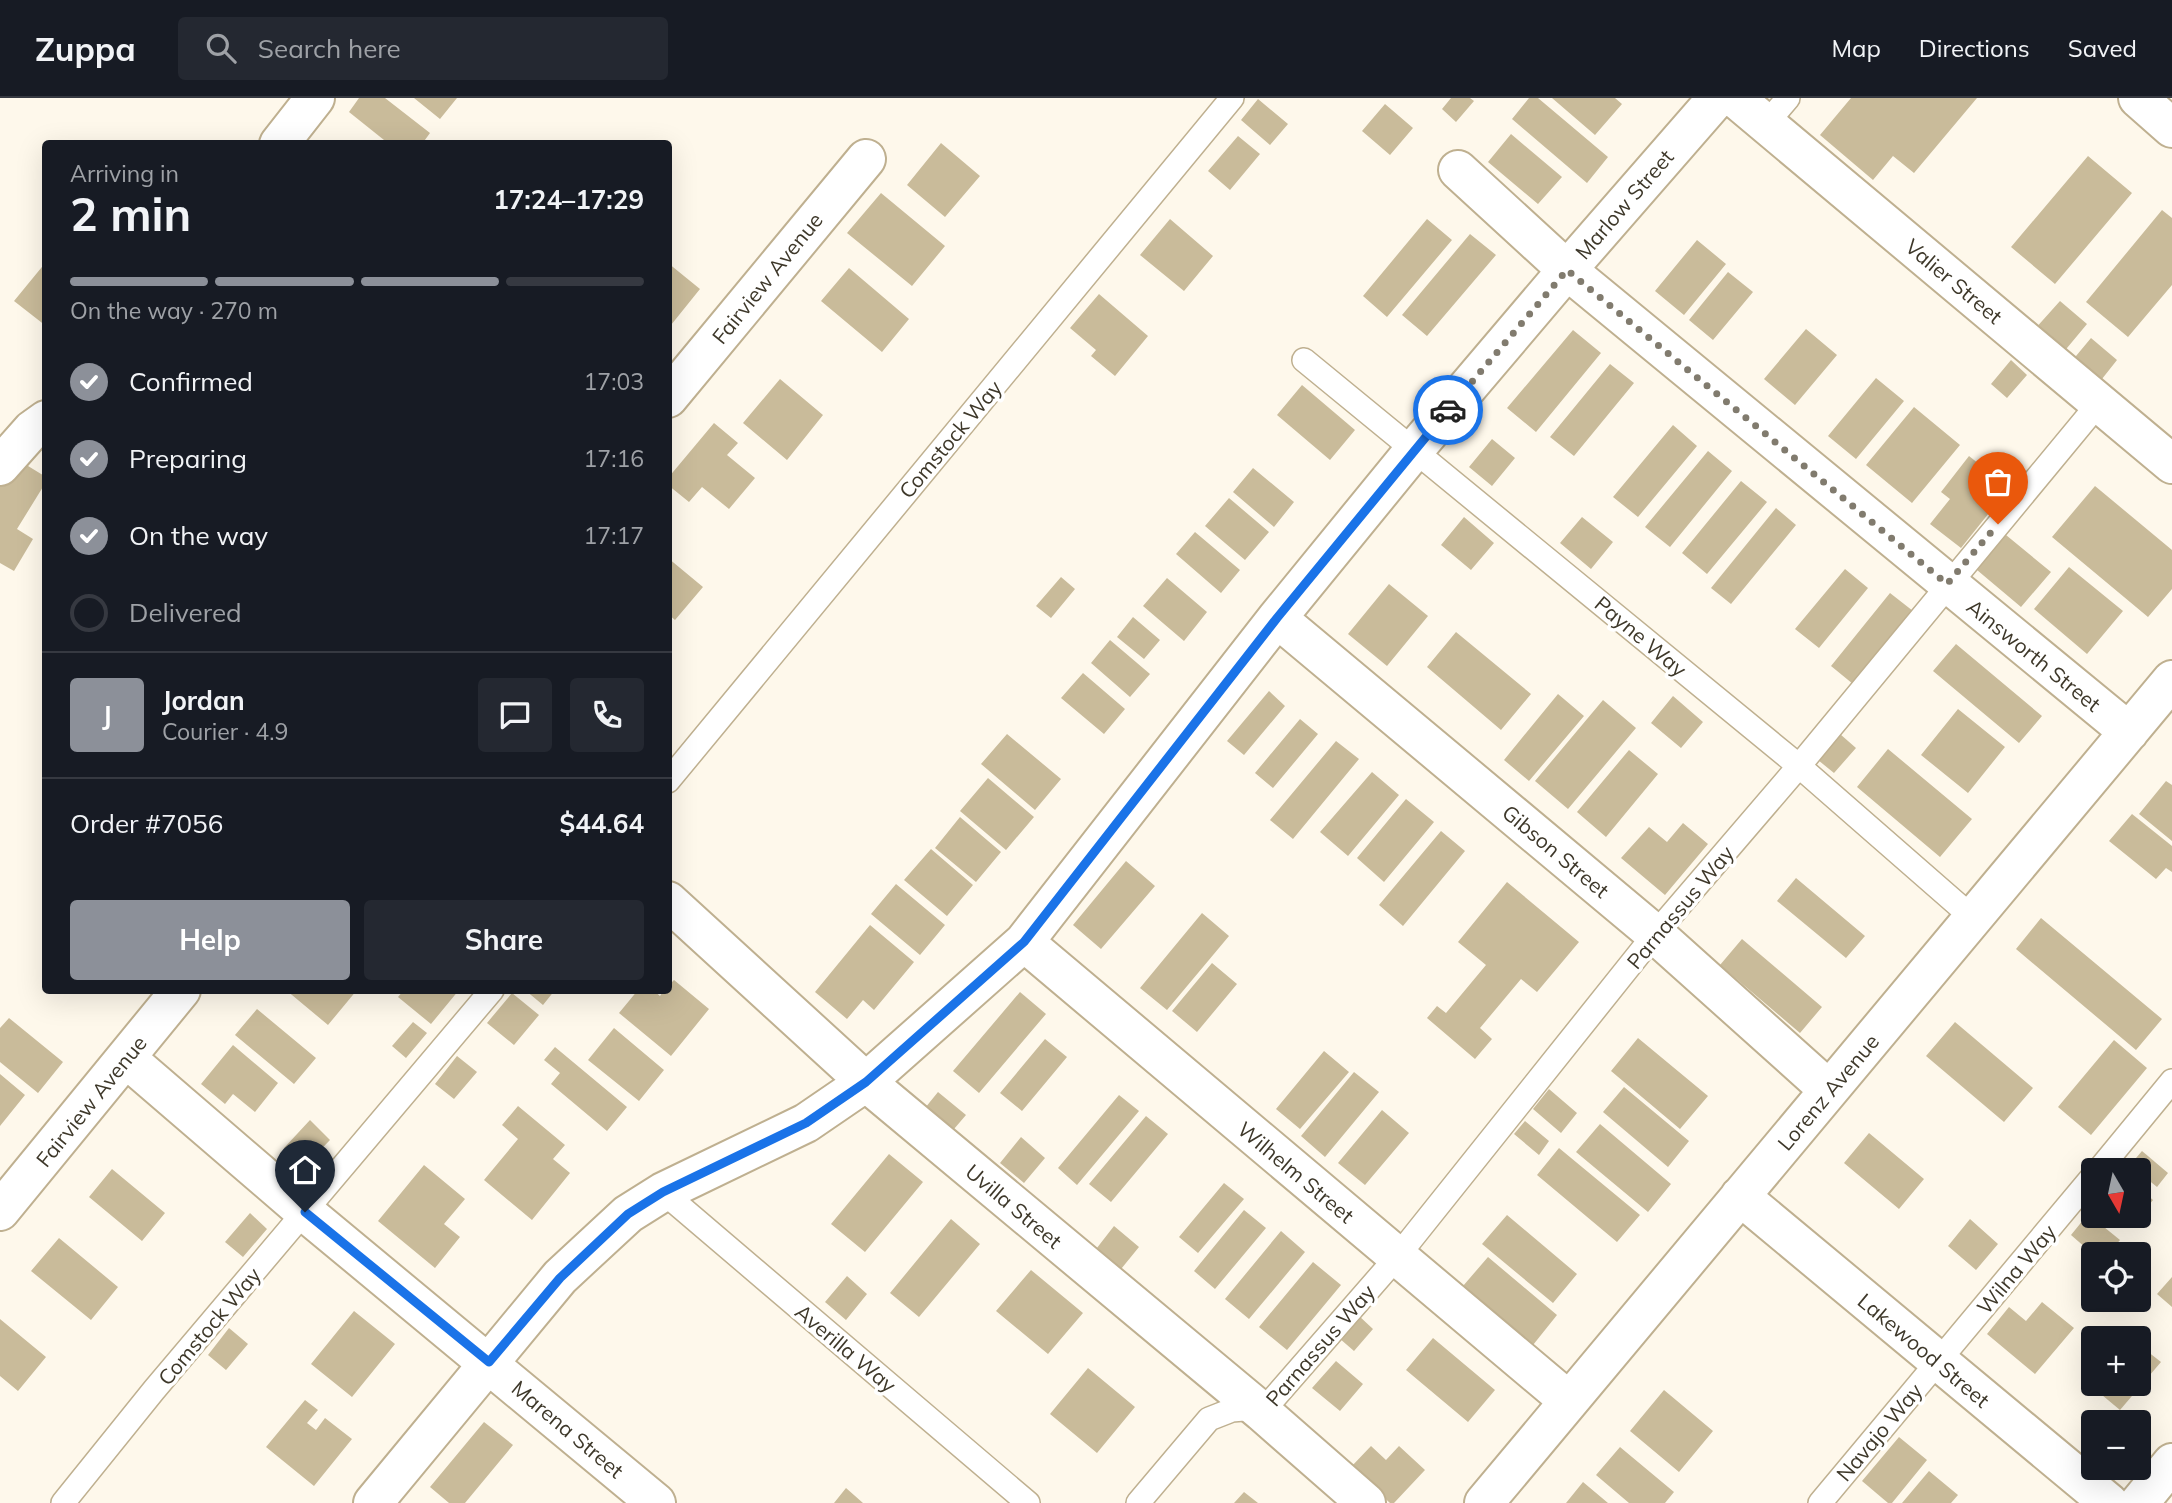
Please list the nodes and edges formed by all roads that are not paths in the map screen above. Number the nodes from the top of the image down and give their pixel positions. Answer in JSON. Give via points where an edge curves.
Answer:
{"nodes":[{"id":1,"x":315,"y":98,"type":"edge"},
{"id":2,"x":1232,"y":98,"type":"edge"},
{"id":3,"x":1717,"y":98,"type":"edge"},
{"id":4,"x":1735,"y":98,"type":"edge"},
{"id":5,"x":2137,"y":98,"type":"edge"},
{"id":6,"x":1777,"y":111,"type":"edge"},
{"id":7,"x":2172,"y":128,"type":"edge"},
{"id":8,"x":282,"y":140,"type":"edge"},
{"id":9,"x":866,"y":159,"type":"dead end"},
{"id":10,"x":1458,"y":170,"type":"dead end"},
{"id":11,"x":1567,"y":270,"type":"junction"},
{"id":12,"x":1304,"y":360,"type":"dead end"},
{"id":13,"x":672,"y":393,"type":"edge"},
{"id":14,"x":2099,"y":403,"type":"junction"},
{"id":15,"x":42,"y":422,"type":"edge"},
{"id":16,"x":1415,"y":449,"type":"junction"},
{"id":17,"x":2172,"y":464,"type":"edge"},
{"id":18,"x":0,"y":466,"type":"edge"},
{"id":19,"x":1947,"y":584,"type":"junction"},
{"id":20,"x":1277,"y":618,"type":"junction"},
{"id":21,"x":2172,"y":680,"type":"edge"},
{"id":22,"x":2129,"y":732,"type":"junction"},
{"id":23,"x":1799,"y":766,"type":"junction"},
{"id":24,"x":672,"y":775,"type":"edge"},
{"id":25,"x":672,"y":905,"type":"edge"},
{"id":26,"x":1973,"y":918,"type":"junction"},
{"id":27,"x":1656,"y":934,"type":"junction"},
{"id":28,"x":1024,"y":942,"type":"junction"},
{"id":29,"x":178,"y":994,"type":"edge"},
{"id":30,"x":489,"y":994,"type":"edge"},
{"id":31,"x":126,"y":1058,"type":"junction"},
{"id":32,"x":866,"y":1082,"type":"junction"},
{"id":33,"x":2172,"y":1082,"type":"edge"},
{"id":34,"x":1829,"y":1090,"type":"junction"},
{"id":35,"x":2109,"y":1158,"type":"edge"},
{"id":36,"x":2081,"y":1190,"type":"edge"},
{"id":37,"x":663,"y":1192,"type":"junction"},
{"id":38,"x":1740,"y":1196,"type":"junction"},
{"id":39,"x":0,"y":1211,"type":"edge"},
{"id":40,"x":305,"y":1212,"type":"junction"},
{"id":41,"x":1397,"y":1257,"type":"junction"},
{"id":42,"x":489,"y":1362,"type":"junction"},
{"id":43,"x":1938,"y":1362,"type":"junction"},
{"id":44,"x":1569,"y":1401,"type":"junction"},
{"id":45,"x":1259,"y":1410,"type":"junction"},
{"id":46,"x":2172,"y":1463,"type":"edge"},
{"id":47,"x":63,"y":1503,"type":"edge"},
{"id":48,"x":373,"y":1503,"type":"edge"},
{"id":49,"x":656,"y":1503,"type":"edge"},
{"id":50,"x":1028,"y":1503,"type":"edge"},
{"id":51,"x":1138,"y":1503,"type":"edge"},
{"id":52,"x":1366,"y":1503,"type":"edge"},
{"id":53,"x":1484,"y":1503,"type":"edge"},
{"id":54,"x":1819,"y":1503,"type":"edge"},
{"id":55,"x":2109,"y":1503,"type":"edge"},
{"id":56,"x":2139,"y":1503,"type":"edge"}],
"edges":[{"from":1,"to":8,"type":"street"},
{"from":2,"to":24,"type":"lane","name":"Comstock Way"},
{"from":3,"to":11,"type":"street","name":"Marlow Street"},
{"from":4,"to":6,"type":"street","name":"Valier Street"},
{"from":5,"to":7,"type":"street"},
{"from":6,"to":14,"type":"street","name":"Valier Street"},
{"from":9,"to":13,"type":"street","name":"Fairview Avenue"},
{"from":10,"to":11,"type":"street","name":"Ainsworth Street"},
{"from":11,"to":16,"type":"street","name":"Marlow Street"},
{"from":11,"to":19,"type":"street","name":"Ainsworth Street"},
{"from":12,"to":16,"type":"lane","name":"Payne Way"},
{"from":14,"to":17,"type":"street","name":"Valier Street"},
{"from":14,"to":19,"type":"lane","name":"Parnassus Way"},
{"from":15,"to":18,"type":"street"},
{"from":16,"to":20,"type":"street","name":"Marlow Street"},
{"from":16,"to":23,"type":"lane","name":"Payne Way"},
{"from":19,"to":22,"type":"street","name":"Ainsworth Street"},
{"from":19,"to":23,"type":"lane","name":"Parnassus Way"},
{"from":20,"to":27,"type":"street","name":"Gibson Street"},
{"from":20,"to":28,"type":"street","name":"Marlow Street"},
{"from":21,"to":22,"type":"street","name":"Lorenz Avenue"},
{"from":22,"to":26,"type":"street","name":"Lorenz Avenue"},
{"from":23,"to":26,"type":"lane","name":"Payne Way"},
{"from":23,"to":27,"type":"lane","name":"Parnassus Way"},
{"from":25,"to":32,"type":"street","name":"Uvilla Street"},
{"from":26,"to":34,"type":"street","name":"Lorenz Avenue"},
{"from":27,"to":34,"type":"street","name":"Gibson Street"},
{"from":27,"to":41,"type":"lane","name":"Parnassus Way"},
{"from":28,"to":32,"type":"street","name":"Marlow Street"},
{"from":28,"to":41,"type":"street","name":"Wilhelm Street"},
{"from":29,"to":31,"type":"street","name":"Fairview Avenue"},
{"from":30,"to":40,"type":"lane","name":"Comstock Way"},
{"from":31,"to":39,"type":"street","name":"Fairview Avenue"},
{"from":31,"to":40,"type":"street","name":"Marena Street"},
{"from":32,"to":37,"type":"street","name":"Marlow Street","via":[[806,1123]]},
{"from":32,"to":45,"type":"street","name":"Uvilla Street"},
{"from":33,"to":35,"type":"lane"},
{"from":34,"to":38,"type":"street","name":"Lorenz Avenue"},
{"from":36,"to":43,"type":"lane","name":"Wilna Way"},
{"from":37,"to":42,"type":"street","name":"Marlow Street","via":[[628,1214],[560,1278]]},
{"from":37,"to":50,"type":"lane","name":"Averilla Way"},
{"from":38,"to":43,"type":"street","name":"Lakewood Street"},
{"from":38,"to":44,"type":"street","name":"Lorenz Avenue"},
{"from":40,"to":42,"type":"street","name":"Marena Street"},
{"from":40,"to":47,"type":"lane","name":"Comstock Way"},
{"from":41,"to":44,"type":"street","name":"Wilhelm Street"},
{"from":41,"to":45,"type":"lane","name":"Parnassus Way"},
{"from":42,"to":48,"type":"street","name":"Marlow Street"},
{"from":42,"to":49,"type":"street","name":"Marena Street"},
{"from":43,"to":54,"type":"lane","name":"Navajo Way"},
{"from":43,"to":55,"type":"street","name":"Lakewood Street"},
{"from":44,"to":53,"type":"street","name":"Lorenz Avenue"},
{"from":45,"to":51,"type":"lane","name":"Parnassus Way","via":[[1232,1410],[1209,1419]]},
{"from":45,"to":52,"type":"street","name":"Uvilla Street"},
{"from":46,"to":56,"type":"street"}]}
